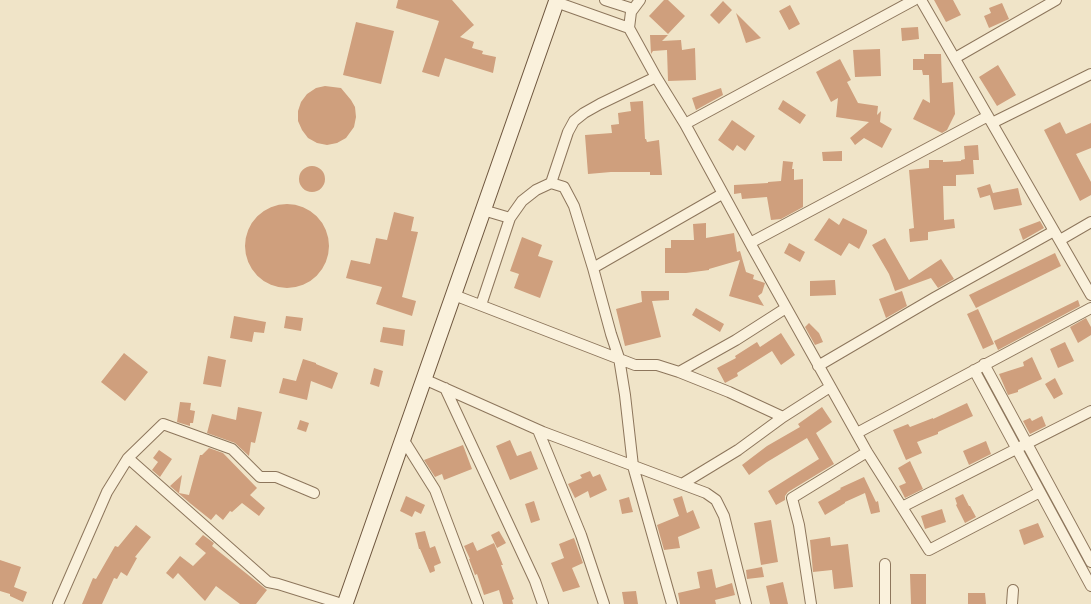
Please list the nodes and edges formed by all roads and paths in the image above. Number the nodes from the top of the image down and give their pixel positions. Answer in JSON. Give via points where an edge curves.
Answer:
{"nodes":[{"id":1,"x":606,"y":0,"type":"edge"},
{"id":2,"x":914,"y":0,"type":"edge"},
{"id":3,"x":921,"y":0,"type":"edge"},
{"id":4,"x":1056,"y":0,"type":"edge"},
{"id":5,"x":556,"y":1,"type":"edge"},
{"id":6,"x":636,"y":4,"type":"edge"},
{"id":7,"x":629,"y":28,"type":"junction"},
{"id":8,"x":955,"y":58,"type":"junction"},
{"id":9,"x":1091,"y":74,"type":"edge"},
{"id":10,"x":656,"y":77,"type":"junction"},
{"id":11,"x":990,"y":119,"type":"junction"},
{"id":12,"x":685,"y":124,"type":"junction"},
{"id":13,"x":551,"y":183,"type":"junction"},
{"id":14,"x":722,"y":194,"type":"junction"},
{"id":15,"x":483,"y":210,"type":"junction"},
{"id":16,"x":510,"y":218,"type":"junction"},
{"id":17,"x":1091,"y":222,"type":"edge"},
{"id":18,"x":1054,"y":231,"type":"junction"},
{"id":19,"x":1060,"y":240,"type":"junction"},
{"id":20,"x":750,"y":244,"type":"junction"},
{"id":21,"x":593,"y":268,"type":"junction"},
{"id":22,"x":454,"y":295,"type":"junction"},
{"id":23,"x":1091,"y":295,"type":"edge"},
{"id":24,"x":481,"y":305,"type":"junction"},
{"id":25,"x":786,"y":308,"type":"junction"},
{"id":26,"x":1091,"y":308,"type":"edge"},
{"id":27,"x":619,"y":358,"type":"junction"},
{"id":28,"x":984,"y":364,"type":"junction"},
{"id":29,"x":818,"y":366,"type":"junction"},
{"id":30,"x":974,"y":370,"type":"junction"},
{"id":31,"x":679,"y":372,"type":"junction"},
{"id":32,"x":424,"y":379,"type":"junction"},
{"id":33,"x":830,"y":387,"type":"junction"},
{"id":34,"x":445,"y":388,"type":"junction"},
{"id":35,"x":1091,"y":411,"type":"edge"},
{"id":36,"x":783,"y":418,"type":"junction"},
{"id":37,"x":538,"y":430,"type":"junction"},
{"id":38,"x":856,"y":433,"type":"junction"},
{"id":39,"x":403,"y":439,"type":"junction"},
{"id":40,"x":1027,"y":443,"type":"junction"},
{"id":41,"x":1016,"y":449,"type":"junction"},
{"id":42,"x":867,"y":452,"type":"junction"},
{"id":43,"x":128,"y":458,"type":"junction"},
{"id":44,"x":633,"y":466,"type":"junction"},
{"id":45,"x":682,"y":484,"type":"junction"},
{"id":46,"x":1040,"y":492,"type":"junction"},
{"id":47,"x":314,"y":493,"type":"dead end"},
{"id":48,"x":902,"y":507,"type":"junction"},
{"id":49,"x":1091,"y":562,"type":"edge"},
{"id":50,"x":885,"y":564,"type":"dead end"},
{"id":51,"x":1091,"y":586,"type":"edge"},
{"id":52,"x":1013,"y":590,"type":"dead end"},
{"id":53,"x":58,"y":604,"type":"edge"},
{"id":54,"x":344,"y":604,"type":"edge"},
{"id":55,"x":478,"y":604,"type":"edge"},
{"id":56,"x":543,"y":604,"type":"edge"},
{"id":57,"x":604,"y":604,"type":"edge"},
{"id":58,"x":672,"y":604,"type":"edge"},
{"id":59,"x":746,"y":604,"type":"edge"},
{"id":60,"x":811,"y":604,"type":"edge"},
{"id":61,"x":885,"y":604,"type":"edge"},
{"id":62,"x":1012,"y":604,"type":"edge"}],
"edges":[{"from":1,"to":6,"type":"street"},
{"from":2,"to":12,"type":"street"},
{"from":3,"to":8,"type":"street"},
{"from":4,"to":8,"type":"street"},
{"from":5,"to":7,"type":"street"},
{"from":5,"to":15,"type":"street"},
{"from":6,"to":7,"type":"street","via":[[631,12]]},
{"from":7,"to":10,"type":"street"},
{"from":8,"to":11,"type":"street"},
{"from":9,"to":11,"type":"street"},
{"from":10,"to":12,"type":"street"},
{"from":10,"to":13,"type":"street","via":[[600,104],[574,121]]},
{"from":11,"to":18,"type":"street"},
{"from":11,"to":20,"type":"street"},
{"from":12,"to":14,"type":"street"},
{"from":13,"to":16,"type":"street","via":[[522,200]]},
{"from":13,"to":21,"type":"street","via":[[564,187],[574,206]]},
{"from":14,"to":20,"type":"street"},
{"from":14,"to":21,"type":"street"},
{"from":15,"to":16,"type":"street"},
{"from":15,"to":22,"type":"street"},
{"from":16,"to":24,"type":"street"},
{"from":17,"to":19,"type":"street"},
{"from":18,"to":19,"type":"street"},
{"from":18,"to":29,"type":"street"},
{"from":19,"to":23,"type":"street"},
{"from":20,"to":25,"type":"street"},
{"from":21,"to":27,"type":"street"},
{"from":22,"to":24,"type":"street"},
{"from":22,"to":32,"type":"street"},
{"from":24,"to":27,"type":"street"},
{"from":25,"to":29,"type":"street"},
{"from":25,"to":31,"type":"street"},
{"from":26,"to":28,"type":"street"},
{"from":27,"to":31,"type":"street","via":[[635,365],[656,365]]},
{"from":27,"to":44,"type":"street"},
{"from":28,"to":30,"type":"street"},
{"from":28,"to":40,"type":"street"},
{"from":29,"to":33,"type":"street"},
{"from":30,"to":38,"type":"street"},
{"from":30,"to":41,"type":"street"},
{"from":31,"to":36,"type":"street"},
{"from":32,"to":34,"type":"street"},
{"from":32,"to":39,"type":"street"},
{"from":33,"to":36,"type":"street"},
{"from":33,"to":38,"type":"street"},
{"from":34,"to":37,"type":"street"},
{"from":34,"to":56,"type":"street"},
{"from":35,"to":40,"type":"street"},
{"from":36,"to":45,"type":"street"},
{"from":37,"to":44,"type":"street"},
{"from":37,"to":57,"type":"street","via":[[581,535]]},
{"from":38,"to":42,"type":"street"},
{"from":39,"to":54,"type":"street"},
{"from":39,"to":55,"type":"street","via":[[435,490]]},
{"from":40,"to":41,"type":"street"},
{"from":40,"to":49,"type":"street"},
{"from":41,"to":46,"type":"street"},
{"from":41,"to":48,"type":"street"},
{"from":42,"to":48,"type":"street"},
{"from":42,"to":60,"type":"street","via":[[792,498]]},
{"from":43,"to":47,"type":"street","via":[[164,424],[232,449],[260,477],[276,477]]},
{"from":43,"to":53,"type":"street","via":[[107,492]]},
{"from":43,"to":54,"type":"street","via":[[268,582]]},
{"from":44,"to":45,"type":"street"},
{"from":44,"to":58,"type":"street"},
{"from":45,"to":59,"type":"street","via":[[716,500],[724,516]]},
{"from":46,"to":48,"type":"street","via":[[929,550]]},
{"from":46,"to":51,"type":"street"},
{"from":50,"to":61,"type":"street"},
{"from":52,"to":62,"type":"street"}]}
